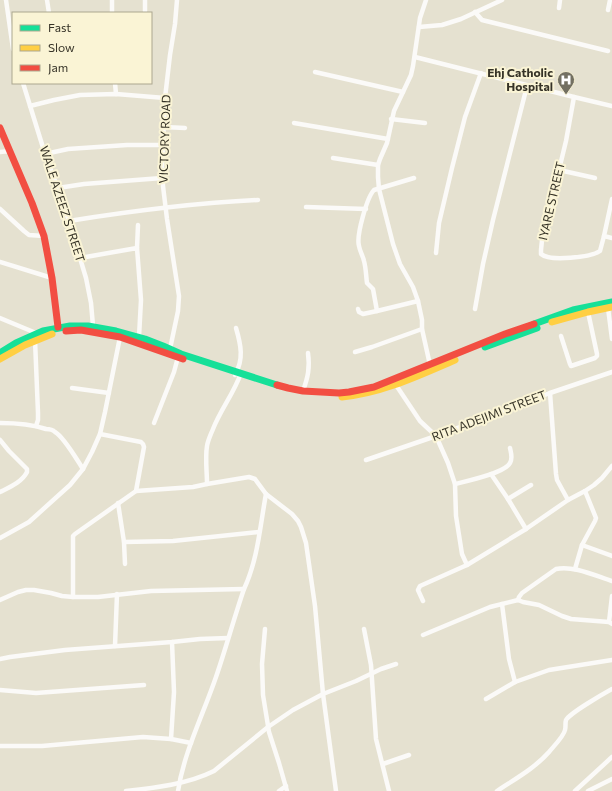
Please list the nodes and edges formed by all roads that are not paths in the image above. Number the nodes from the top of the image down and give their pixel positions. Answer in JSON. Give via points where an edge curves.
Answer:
{"nodes":[{"id":1,"x":6,"y":0,"type":"edge"},
{"id":2,"x":47,"y":0,"type":"edge"},
{"id":3,"x":112,"y":0,"type":"edge"},
{"id":4,"x":145,"y":0,"type":"edge"},
{"id":5,"x":176,"y":0,"type":"edge"},
{"id":6,"x":426,"y":0,"type":"edge"},
{"id":7,"x":502,"y":0,"type":"edge"},
{"id":8,"x":560,"y":0,"type":"edge"},
{"id":9,"x":610,"y":0,"type":"edge"},
{"id":10,"x":559,"y":8,"type":"dead end"},
{"id":11,"x":608,"y":10,"type":"dead end"},
{"id":12,"x":145,"y":11,"type":"dead end"},
{"id":13,"x":49,"y":12,"type":"edge"},
{"id":14,"x":112,"y":12,"type":"edge"},
{"id":15,"x":475,"y":12,"type":"junction"},
{"id":16,"x":419,"y":26,"type":"junction"},
{"id":17,"x":12,"y":42,"type":"edge"},
{"id":18,"x":608,"y":51,"type":"dead end"},
{"id":19,"x":415,"y":56,"type":"junction"},
{"id":20,"x":315,"y":72,"type":"dead end"},
{"id":21,"x":481,"y":74,"type":"junction"},
{"id":22,"x":23,"y":84,"type":"edge"},
{"id":23,"x":115,"y":84,"type":"edge"},
{"id":24,"x":527,"y":86,"type":"junction"},
{"id":25,"x":403,"y":92,"type":"junction"},
{"id":26,"x":116,"y":94,"type":"junction"},
{"id":27,"x":574,"y":97,"type":"junction"},
{"id":28,"x":166,"y":98,"type":"junction"},
{"id":29,"x":30,"y":106,"type":"junction"},
{"id":30,"x":612,"y":106,"type":"edge"},
{"id":31,"x":391,"y":119,"type":"junction"},
{"id":32,"x":294,"y":123,"type":"dead end"},
{"id":33,"x":425,"y":123,"type":"dead end"},
{"id":34,"x":164,"y":127,"type":"junction"},
{"id":35,"x":0,"y":128,"type":"edge"},
{"id":36,"x":185,"y":128,"type":"dead end"},
{"id":37,"x":388,"y":139,"type":"junction"},
{"id":38,"x":163,"y":144,"type":"junction"},
{"id":39,"x":10,"y":150,"type":"junction"},
{"id":40,"x":0,"y":152,"type":"edge"},
{"id":41,"x":45,"y":154,"type":"junction"},
{"id":42,"x":332,"y":158,"type":"dead end"},
{"id":43,"x":378,"y":165,"type":"junction"},
{"id":44,"x":559,"y":170,"type":"junction"},
{"id":45,"x":162,"y":178,"type":"junction"},
{"id":46,"x":414,"y":178,"type":"dead end"},
{"id":47,"x":595,"y":178,"type":"dead end"},
{"id":48,"x":58,"y":188,"type":"junction"},
{"id":49,"x":379,"y":189,"type":"junction"},
{"id":50,"x":612,"y":199,"type":"edge"},
{"id":51,"x":258,"y":200,"type":"dead end"},
{"id":52,"x":165,"y":207,"type":"junction"},
{"id":53,"x":306,"y":207,"type":"dead end"},
{"id":54,"x":366,"y":208,"type":"junction"},
{"id":55,"x":0,"y":209,"type":"edge"},
{"id":56,"x":69,"y":221,"type":"junction"},
{"id":57,"x":138,"y":224,"type":"dead end"},
{"id":58,"x":44,"y":236,"type":"junction"},
{"id":59,"x":604,"y":236,"type":"junction"},
{"id":60,"x":612,"y":238,"type":"edge"},
{"id":61,"x":138,"y":248,"type":"junction"},
{"id":62,"x":436,"y":253,"type":"dead end"},
{"id":63,"x":80,"y":258,"type":"junction"},
{"id":64,"x":0,"y":262,"type":"edge"},
{"id":65,"x":52,"y":278,"type":"junction"},
{"id":66,"x":418,"y":301,"type":"junction"},
{"id":67,"x":610,"y":306,"type":"edge"},
{"id":68,"x":358,"y":308,"type":"dead end"},
{"id":69,"x":475,"y":309,"type":"dead end"},
{"id":70,"x":377,"y":311,"type":"junction"},
{"id":71,"x":588,"y":312,"type":"junction"},
{"id":72,"x":0,"y":318,"type":"edge"},
{"id":73,"x":93,"y":326,"type":"junction"},
{"id":74,"x":58,"y":327,"type":"junction"},
{"id":75,"x":236,"y":328,"type":"dead end"},
{"id":76,"x":422,"y":329,"type":"junction"},
{"id":77,"x":561,"y":336,"type":"dead end"},
{"id":78,"x":36,"y":337,"type":"junction"},
{"id":79,"x":120,"y":337,"type":"junction"},
{"id":80,"x":139,"y":337,"type":"junction"},
{"id":81,"x":612,"y":338,"type":"edge"},
{"id":82,"x":170,"y":349,"type":"junction"},
{"id":83,"x":355,"y":352,"type":"dead end"},
{"id":84,"x":0,"y":353,"type":"edge"},
{"id":85,"x":308,"y":353,"type":"dead end"},
{"id":86,"x":178,"y":357,"type":"junction"},
{"id":87,"x":0,"y":359,"type":"edge"},
{"id":88,"x":430,"y":365,"type":"junction"},
{"id":89,"x":423,"y":371,"type":"junction"},
{"id":90,"x":612,"y":372,"type":"edge"},
{"id":91,"x":238,"y":374,"type":"junction"},
{"id":92,"x":396,"y":384,"type":"junction"},
{"id":93,"x":72,"y":388,"type":"dead end"},
{"id":94,"x":300,"y":392,"type":"junction"},
{"id":95,"x":109,"y":393,"type":"junction"},
{"id":96,"x":550,"y":393,"type":"junction"},
{"id":97,"x":0,"y":422,"type":"edge"},
{"id":98,"x":154,"y":422,"type":"dead end"},
{"id":99,"x":36,"y":426,"type":"junction"},
{"id":100,"x":100,"y":434,"type":"junction"},
{"id":101,"x":436,"y":436,"type":"junction"},
{"id":102,"x":0,"y":440,"type":"edge"},
{"id":103,"x":510,"y":448,"type":"dead end"},
{"id":104,"x":366,"y":460,"type":"dead end"},
{"id":105,"x":612,"y":466,"type":"edge"},
{"id":106,"x":83,"y":469,"type":"junction"},
{"id":107,"x":491,"y":474,"type":"junction"},
{"id":108,"x":207,"y":484,"type":"junction"},
{"id":109,"x":455,"y":484,"type":"junction"},
{"id":110,"x":531,"y":485,"type":"dead end"},
{"id":111,"x":136,"y":491,"type":"junction"},
{"id":112,"x":585,"y":491,"type":"junction"},
{"id":113,"x":0,"y":492,"type":"edge"},
{"id":114,"x":266,"y":494,"type":"junction"},
{"id":115,"x":508,"y":499,"type":"junction"},
{"id":116,"x":568,"y":500,"type":"junction"},
{"id":117,"x":118,"y":503,"type":"junction"},
{"id":118,"x":526,"y":529,"type":"junction"},
{"id":119,"x":260,"y":532,"type":"junction"},
{"id":120,"x":0,"y":538,"type":"edge"},
{"id":121,"x":124,"y":542,"type":"junction"},
{"id":122,"x":582,"y":545,"type":"junction"},
{"id":123,"x":612,"y":556,"type":"edge"},
{"id":124,"x":125,"y":564,"type":"dead end"},
{"id":125,"x":467,"y":564,"type":"junction"},
{"id":126,"x":575,"y":569,"type":"junction"},
{"id":127,"x":612,"y":581,"type":"edge"},
{"id":128,"x":244,"y":589,"type":"junction"},
{"id":129,"x":117,"y":594,"type":"junction"},
{"id":130,"x":612,"y":596,"type":"edge"},
{"id":131,"x":73,"y":597,"type":"junction"},
{"id":132,"x":0,"y":600,"type":"edge"},
{"id":133,"x":518,"y":600,"type":"junction"},
{"id":134,"x":423,"y":601,"type":"dead end"},
{"id":135,"x":502,"y":604,"type":"junction"},
{"id":136,"x":610,"y":623,"type":"edge"},
{"id":137,"x":266,"y":629,"type":"dead end"},
{"id":138,"x":364,"y":629,"type":"dead end"},
{"id":139,"x":423,"y":635,"type":"dead end"},
{"id":140,"x":228,"y":638,"type":"junction"},
{"id":141,"x":172,"y":642,"type":"junction"},
{"id":142,"x":115,"y":646,"type":"junction"},
{"id":143,"x":0,"y":659,"type":"edge"},
{"id":144,"x":612,"y":660,"type":"edge"},
{"id":145,"x":396,"y":664,"type":"dead end"},
{"id":146,"x":372,"y":674,"type":"junction"},
{"id":147,"x":515,"y":682,"type":"junction"},
{"id":148,"x":144,"y":685,"type":"dead end"},
{"id":149,"x":612,"y":689,"type":"edge"},
{"id":150,"x":0,"y":690,"type":"edge"},
{"id":151,"x":324,"y":694,"type":"junction"},
{"id":152,"x":486,"y":699,"type":"dead end"},
{"id":153,"x":268,"y":727,"type":"junction"},
{"id":154,"x":171,"y":739,"type":"junction"},
{"id":155,"x":191,"y":743,"type":"junction"},
{"id":156,"x":0,"y":746,"type":"edge"},
{"id":157,"x":409,"y":755,"type":"dead end"},
{"id":158,"x":612,"y":757,"type":"edge"},
{"id":159,"x":383,"y":764,"type":"junction"},
{"id":160,"x":612,"y":779,"type":"edge"},
{"id":161,"x":179,"y":782,"type":"junction"},
{"id":162,"x":287,"y":789,"type":"edge"},
{"id":163,"x":126,"y":791,"type":"edge"},
{"id":164,"x":178,"y":791,"type":"edge"},
{"id":165,"x":279,"y":791,"type":"edge"},
{"id":166,"x":336,"y":791,"type":"edge"},
{"id":167,"x":389,"y":791,"type":"edge"},
{"id":168,"x":497,"y":791,"type":"edge"},
{"id":169,"x":575,"y":791,"type":"edge"},
{"id":170,"x":588,"y":791,"type":"edge"}],
"edges":[{"from":1,"to":17,"type":"street"},
{"from":2,"to":13,"type":"street"},
{"from":3,"to":14,"type":"street"},
{"from":4,"to":12,"type":"street"},
{"from":5,"to":28,"type":"street","name":"VICTORY ROAD"},
{"from":6,"to":16,"type":"street"},
{"from":7,"to":15,"type":"street"},
{"from":8,"to":10,"type":"street"},
{"from":9,"to":11,"type":"street"},
{"from":15,"to":16,"type":"street","via":[[442,25]]},
{"from":15,"to":18,"type":"street","via":[[482,20]]},
{"from":16,"to":19,"type":"street"},
{"from":19,"to":21,"type":"street"},
{"from":19,"to":25,"type":"street","via":[[411,75]]},
{"from":20,"to":25,"type":"street"},
{"from":21,"to":24,"type":"street"},
{"from":21,"to":62,"type":"street","via":[[465,117],[452,168],[439,223]]},
{"from":22,"to":29,"type":"street","name":"WALE AZEEZ STREET"},
{"from":23,"to":26,"type":"street"},
{"from":24,"to":27,"type":"street"},
{"from":24,"to":69,"type":"street","via":[[493,220]]},
{"from":25,"to":31,"type":"street"},
{"from":26,"to":28,"type":"street"},
{"from":26,"to":29,"type":"street","via":[[80,95]]},
{"from":27,"to":30,"type":"street"},
{"from":27,"to":44,"type":"street","name":"IYARE STREET"},
{"from":28,"to":34,"type":"street","name":"VICTORY ROAD"},
{"from":29,"to":41,"type":"street","name":"WALE AZEEZ STREET"},
{"from":31,"to":33,"type":"street"},
{"from":31,"to":37,"type":"street"},
{"from":32,"to":37,"type":"street"},
{"from":34,"to":36,"type":"street"},
{"from":34,"to":38,"type":"street","name":"VICTORY ROAD"},
{"from":35,"to":39,"type":"main road"},
{"from":37,"to":43,"type":"street"},
{"from":38,"to":41,"type":"street","via":[[68,149]]},
{"from":38,"to":45,"type":"street","name":"VICTORY ROAD"},
{"from":39,"to":40,"type":"street"},
{"from":39,"to":58,"type":"main road"},
{"from":41,"to":48,"type":"street","name":"WALE AZEEZ STREET"},
{"from":42,"to":43,"type":"street"},
{"from":43,"to":49,"type":"street"},
{"from":44,"to":47,"type":"street"},
{"from":44,"to":59,"type":"street","name":"IYARE STREET","via":[[541,254],[545,257],[565,258],[599,252]]},
{"from":45,"to":48,"type":"street"},
{"from":45,"to":52,"type":"street","name":"VICTORY ROAD"},
{"from":46,"to":49,"type":"street"},
{"from":48,"to":56,"type":"street","name":"WALE AZEEZ STREET"},
{"from":49,"to":54,"type":"street","via":[[372,192]]},
{"from":49,"to":66,"type":"street","via":[[392,244]]},
{"from":50,"to":59,"type":"street"},
{"from":51,"to":52,"type":"street"},
{"from":52,"to":56,"type":"street"},
{"from":52,"to":82,"type":"street","name":"VICTORY ROAD","via":[[179,296]]},
{"from":53,"to":54,"type":"street"},
{"from":54,"to":70,"type":"street","via":[[358,246],[364,260],[367,283],[374,292]]},
{"from":55,"to":58,"type":"street","via":[[29,235]]},
{"from":56,"to":63,"type":"street","name":"WALE AZEEZ STREET"},
{"from":57,"to":61,"type":"street"},
{"from":58,"to":65,"type":"main road"},
{"from":59,"to":60,"type":"street"},
{"from":61,"to":63,"type":"street"},
{"from":61,"to":80,"type":"street","via":[[141,300]]},
{"from":63,"to":73,"type":"street","name":"WALE AZEEZ STREET","via":[[90,298]]},
{"from":64,"to":65,"type":"street"},
{"from":65,"to":74,"type":"main road"},
{"from":66,"to":70,"type":"street"},
{"from":66,"to":76,"type":"street"},
{"from":67,"to":71,"type":"main road"},
{"from":67,"to":81,"type":"street"},
{"from":67,"to":88,"type":"main road","via":[[573,310],[505,334]]},
{"from":68,"to":70,"type":"street","via":[[363,314]]},
{"from":71,"to":77,"type":"street","via":[[596,358],[571,366]]},
{"from":71,"to":89,"type":"main road","via":[[548,323]]},
{"from":72,"to":78,"type":"street"},
{"from":73,"to":74,"type":"main road"},
{"from":73,"to":80,"type":"main road"},
{"from":74,"to":78,"type":"main road"},
{"from":75,"to":91,"type":"street","via":[[241,360]]},
{"from":76,"to":83,"type":"street"},
{"from":76,"to":88,"type":"street"},
{"from":78,"to":79,"type":"main road","via":[[70,330]]},
{"from":78,"to":84,"type":"main road","via":[[16,343]]},
{"from":78,"to":87,"type":"main road"},
{"from":78,"to":99,"type":"street"},
{"from":79,"to":86,"type":"main road"},
{"from":79,"to":95,"type":"street"},
{"from":80,"to":82,"type":"main road"},
{"from":82,"to":91,"type":"main road"},
{"from":85,"to":94,"type":"street","via":[[308,379]]},
{"from":86,"to":91,"type":"main road"},
{"from":86,"to":98,"type":"street"},
{"from":88,"to":89,"type":"main road"},
{"from":89,"to":92,"type":"main road"},
{"from":89,"to":94,"type":"main road","via":[[349,392]]},
{"from":90,"to":96,"type":"street","name":"RITA ADEJIMI STREET"},
{"from":91,"to":94,"type":"main road"},
{"from":91,"to":108,"type":"street","via":[[233,392],[209,437],[206,456]]},
{"from":92,"to":94,"type":"main road","via":[[351,397],[326,397]]},
{"from":92,"to":101,"type":"street","via":[[420,421]]},
{"from":93,"to":95,"type":"street"},
{"from":95,"to":100,"type":"street"},
{"from":96,"to":101,"type":"street","name":"RITA ADEJIMI STREET"},
{"from":96,"to":116,"type":"street","via":[[557,480]]},
{"from":97,"to":99,"type":"street"},
{"from":99,"to":106,"type":"street","via":[[58,434]]},
{"from":100,"to":106,"type":"street"},
{"from":100,"to":111,"type":"street","via":[[143,444]]},
{"from":101,"to":104,"type":"street","name":"RITA ADEJIMI STREET"},
{"from":101,"to":109,"type":"street"},
{"from":102,"to":113,"type":"street","via":[[27,472],[16,483]]},
{"from":103,"to":107,"type":"street","via":[[511,462]]},
{"from":105,"to":112,"type":"street","via":[[602,478]]},
{"from":106,"to":120,"type":"street","via":[[70,485],[29,522]]},
{"from":107,"to":109,"type":"street"},
{"from":107,"to":115,"type":"street"},
{"from":108,"to":111,"type":"street"},
{"from":108,"to":114,"type":"street","via":[[252,477]]},
{"from":109,"to":125,"type":"street","via":[[456,516],[462,554]]},
{"from":110,"to":115,"type":"street"},
{"from":111,"to":117,"type":"street"},
{"from":112,"to":116,"type":"street"},
{"from":112,"to":122,"type":"street","via":[[596,518]]},
{"from":114,"to":119,"type":"street"},
{"from":114,"to":151,"type":"street","via":[[292,514],[298,521],[305,539]]},
{"from":115,"to":118,"type":"street"},
{"from":116,"to":118,"type":"street"},
{"from":117,"to":121,"type":"street"},
{"from":117,"to":131,"type":"street","via":[[74,536]]},
{"from":118,"to":125,"type":"street"},
{"from":119,"to":121,"type":"street","via":[[173,541]]},
{"from":119,"to":128,"type":"street","via":[[250,576]]},
{"from":121,"to":124,"type":"street"},
{"from":122,"to":123,"type":"street"},
{"from":122,"to":126,"type":"street"},
{"from":125,"to":134,"type":"street","via":[[420,586],[418,590]]},
{"from":126,"to":127,"type":"street"},
{"from":126,"to":133,"type":"street","via":[[556,569],[522,593]]},
{"from":128,"to":129,"type":"street"},
{"from":128,"to":140,"type":"street"},
{"from":129,"to":131,"type":"street"},
{"from":129,"to":142,"type":"street"},
{"from":130,"to":136,"type":"street"},
{"from":131,"to":132,"type":"street","via":[[26,590]]},
{"from":133,"to":135,"type":"street"},
{"from":133,"to":136,"type":"street","via":[[539,605],[571,619]]},
{"from":135,"to":139,"type":"street"},
{"from":135,"to":147,"type":"street","via":[[509,659]]},
{"from":137,"to":153,"type":"street","via":[[262,671]]},
{"from":138,"to":146,"type":"street"},
{"from":140,"to":141,"type":"street"},
{"from":140,"to":155,"type":"street"},
{"from":141,"to":142,"type":"street"},
{"from":141,"to":154,"type":"street","via":[[174,692]]},
{"from":142,"to":143,"type":"street"},
{"from":144,"to":147,"type":"street","via":[[549,670]]},
{"from":145,"to":146,"type":"street"},
{"from":146,"to":151,"type":"street"},
{"from":146,"to":159,"type":"street","via":[[376,739]]},
{"from":147,"to":152,"type":"street"},
{"from":148,"to":150,"type":"street","via":[[36,693]]},
{"from":149,"to":168,"type":"street","via":[[568,718],[564,734],[549,752]]},
{"from":151,"to":153,"type":"street"},
{"from":151,"to":166,"type":"street"},
{"from":153,"to":161,"type":"street","via":[[214,771],[205,776]]},
{"from":153,"to":162,"type":"street"},
{"from":154,"to":155,"type":"street"},
{"from":154,"to":156,"type":"street","via":[[143,737],[42,746]]},
{"from":155,"to":161,"type":"street"},
{"from":157,"to":159,"type":"street"},
{"from":158,"to":169,"type":"street"},
{"from":159,"to":167,"type":"street"},
{"from":160,"to":170,"type":"street"},
{"from":161,"to":163,"type":"street"},
{"from":161,"to":164,"type":"street"},
{"from":162,"to":165,"type":"street"}]}
